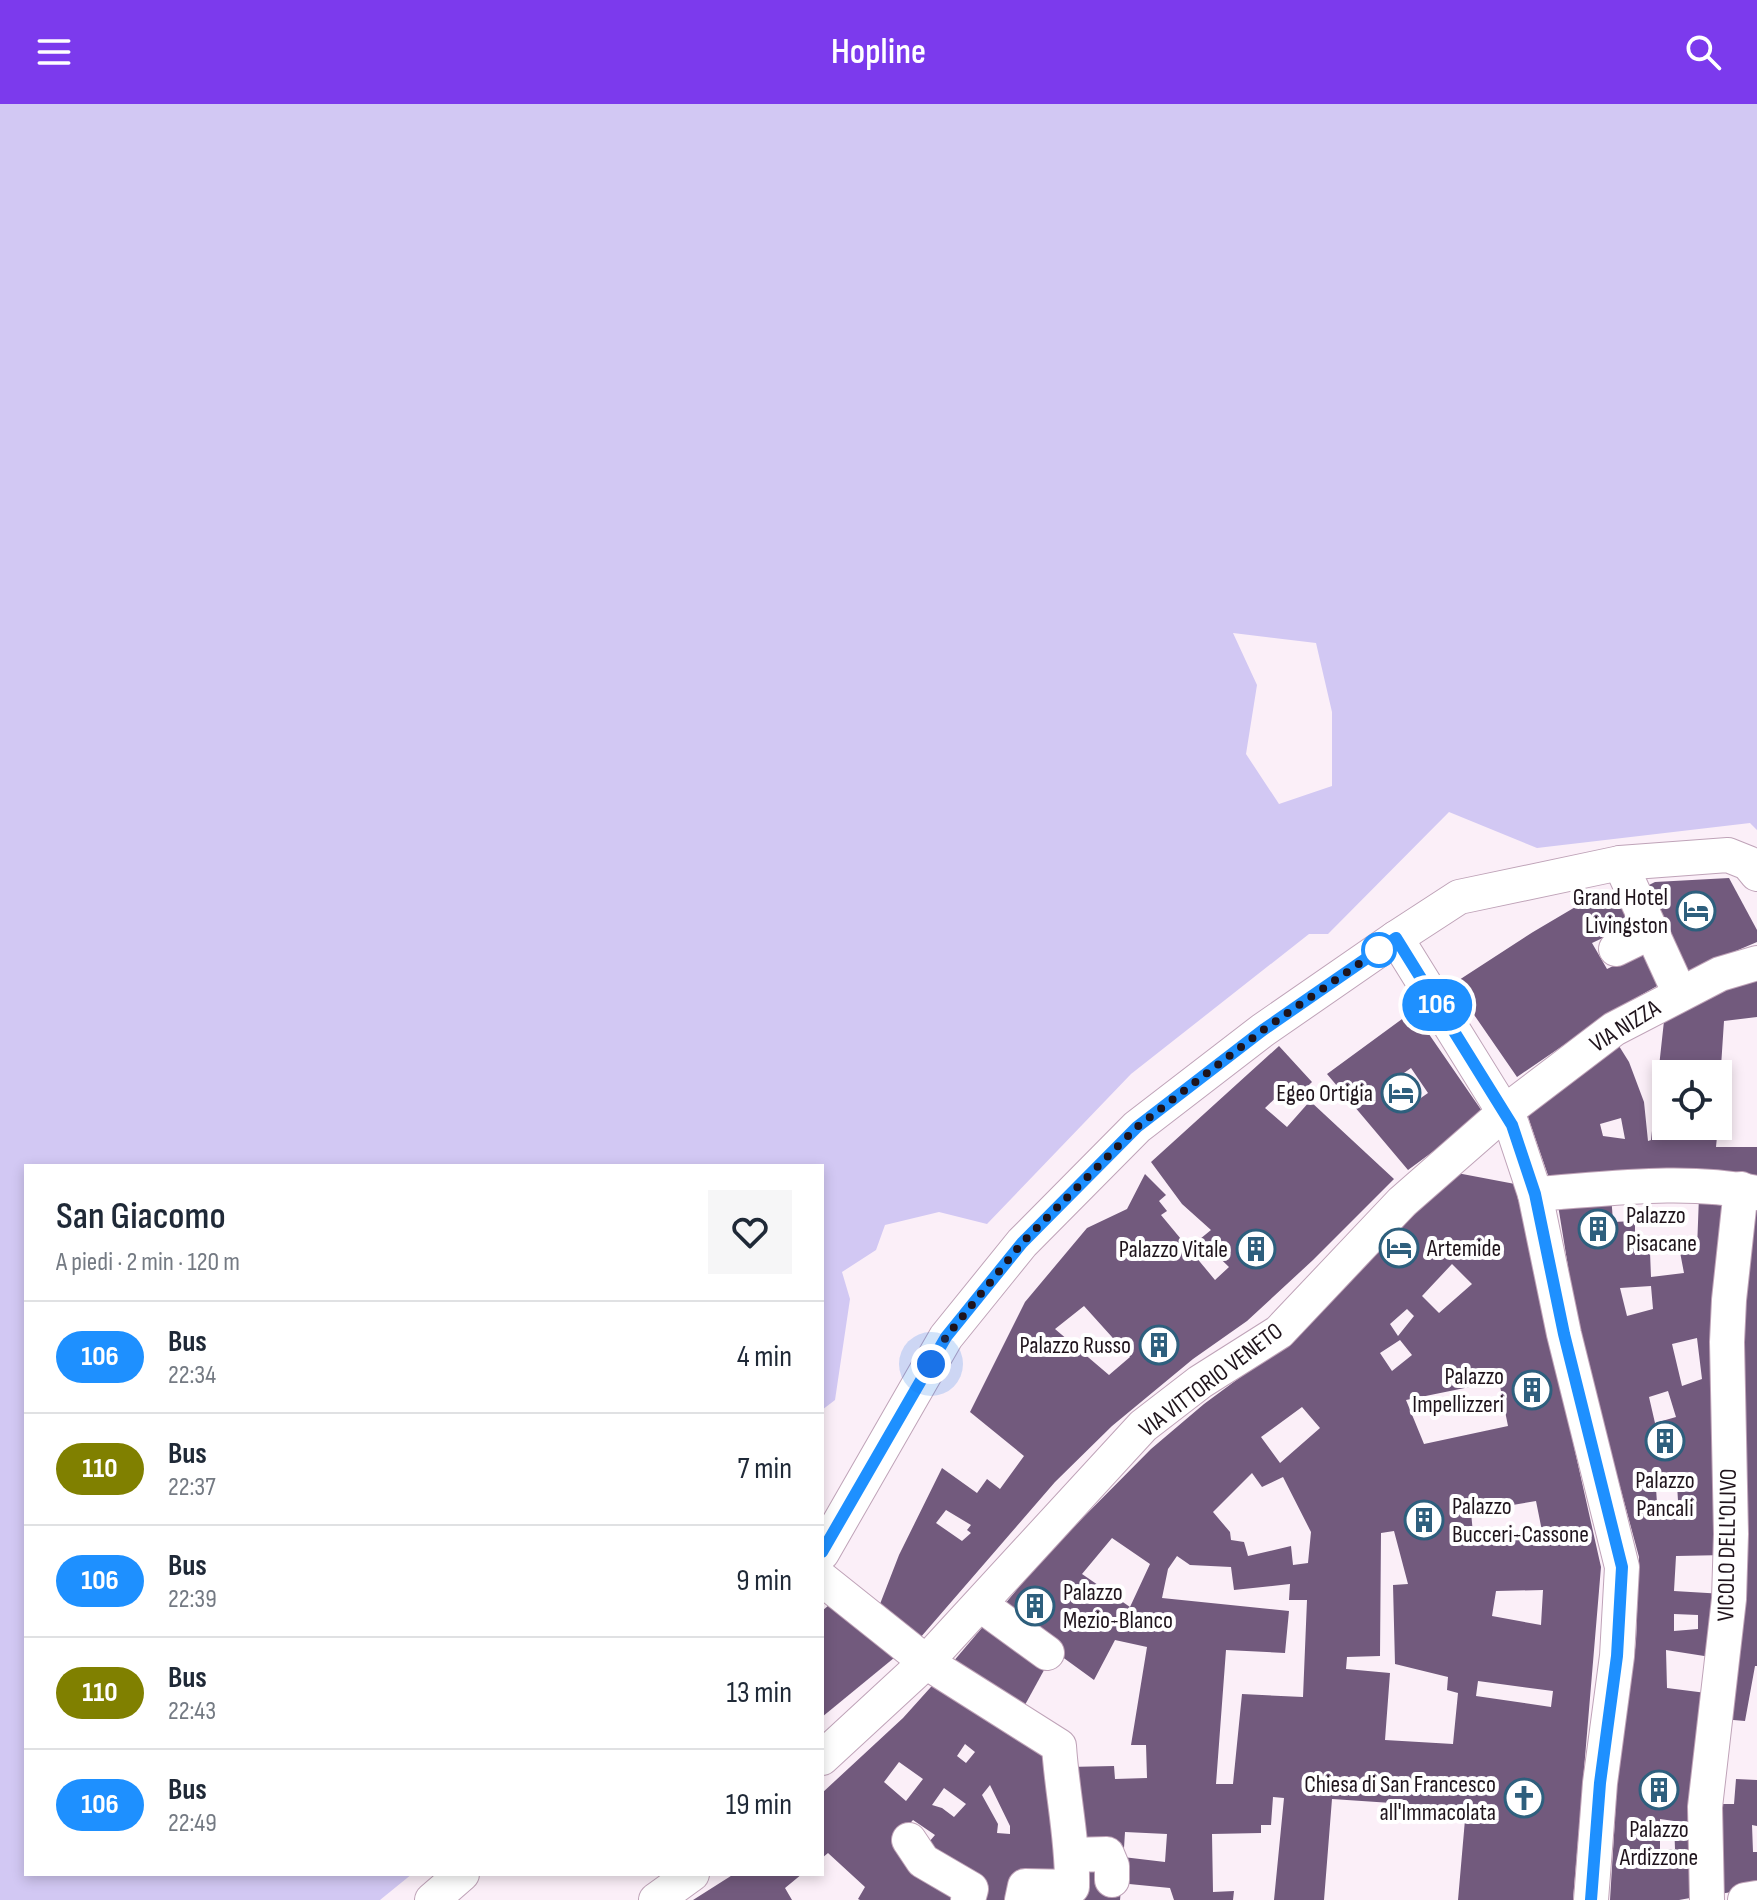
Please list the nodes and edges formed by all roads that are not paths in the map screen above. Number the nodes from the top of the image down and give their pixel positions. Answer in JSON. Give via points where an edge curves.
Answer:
{"nodes":[{"id":1,"x":1757,"y":874,"type":"edge"},
{"id":2,"x":1626,"y":877,"type":"junction"},
{"id":3,"x":1651,"y":932,"type":"junction"},
{"id":4,"x":1396,"y":938,"type":"junction"},
{"id":5,"x":1616,"y":949,"type":"dead end"},
{"id":6,"x":1757,"y":963,"type":"edge"},
{"id":7,"x":1680,"y":994,"type":"junction"},
{"id":8,"x":1506,"y":1111,"type":"junction"},
{"id":9,"x":1749,"y":1191,"type":"edge"},
{"id":10,"x":1535,"y":1194,"type":"junction"},
{"id":11,"x":824,"y":1550,"type":"edge"},
{"id":12,"x":824,"y":1581,"type":"edge"},
{"id":13,"x":981,"y":1605,"type":"junction"},
{"id":14,"x":1047,"y":1653,"type":"dead end"},
{"id":15,"x":926,"y":1662,"type":"junction"},
{"id":16,"x":824,"y":1756,"type":"edge"},
{"id":17,"x":909,"y":1840,"type":"dead end"},
{"id":18,"x":1072,"y":1855,"type":"junction"},
{"id":19,"x":460,"y":1876,"type":"edge"},
{"id":20,"x":689,"y":1876,"type":"edge"},
{"id":21,"x":1112,"y":1880,"type":"dead end"},
{"id":22,"x":654,"y":1898,"type":"edge"},
{"id":23,"x":1757,"y":1898,"type":"edge"},
{"id":24,"x":432,"y":1900,"type":"edge"},
{"id":25,"x":968,"y":1900,"type":"edge"},
{"id":26,"x":1022,"y":1900,"type":"edge"},
{"id":27,"x":1591,"y":1900,"type":"edge"},
{"id":28,"x":1707,"y":1900,"type":"edge"},
{"id":29,"x":1745,"y":1900,"type":"edge"}],
"edges":[{"from":1,"to":2,"type":"street","via":[[1748,863],[1728,855]]},
{"from":2,"to":3,"type":"street"},
{"from":2,"to":4,"type":"street","via":[[1459,897]]},
{"from":3,"to":5,"type":"street"},
{"from":3,"to":7,"type":"street"},
{"from":4,"to":8,"type":"street"},
{"from":4,"to":11,"type":"street","via":[[1263,1030],[1137,1127],[1022,1243],[946,1337]]},
{"from":6,"to":7,"type":"street","name":"VIA NIZZA"},
{"from":7,"to":8,"type":"street","name":"VIA NIZZA","via":[[1614,1029]]},
{"from":8,"to":10,"type":"street"},
{"from":8,"to":13,"type":"street","name":"VIA VITTORIO VENETO","via":[[1402,1202],[1279,1332],[1143,1426]]},
{"from":9,"to":10,"type":"street","via":[[1657,1185]]},
{"from":9,"to":28,"type":"street","name":"VICOLO DELL'OLIVO","via":[[1729,1300],[1729,1599],[1705,1807]]},
{"from":10,"to":27,"type":"street","via":[[1622,1567]]},
{"from":12,"to":15,"type":"street"},
{"from":13,"to":14,"type":"street"},
{"from":13,"to":15,"type":"street","name":"VIA VITTORIO VENETO"},
{"from":15,"to":16,"type":"street","name":"VIA VITTORIO VENETO"},
{"from":15,"to":18,"type":"street","via":[[1059,1746]]},
{"from":17,"to":25,"type":"street","via":[[923,1861],[971,1889]]},
{"from":18,"to":21,"type":"street","via":[[1107,1854]]},
{"from":18,"to":26,"type":"street","via":[[1072,1887],[1025,1886]]},
{"from":19,"to":24,"type":"street"},
{"from":20,"to":22,"type":"street"},
{"from":23,"to":29,"type":"street"}]}
